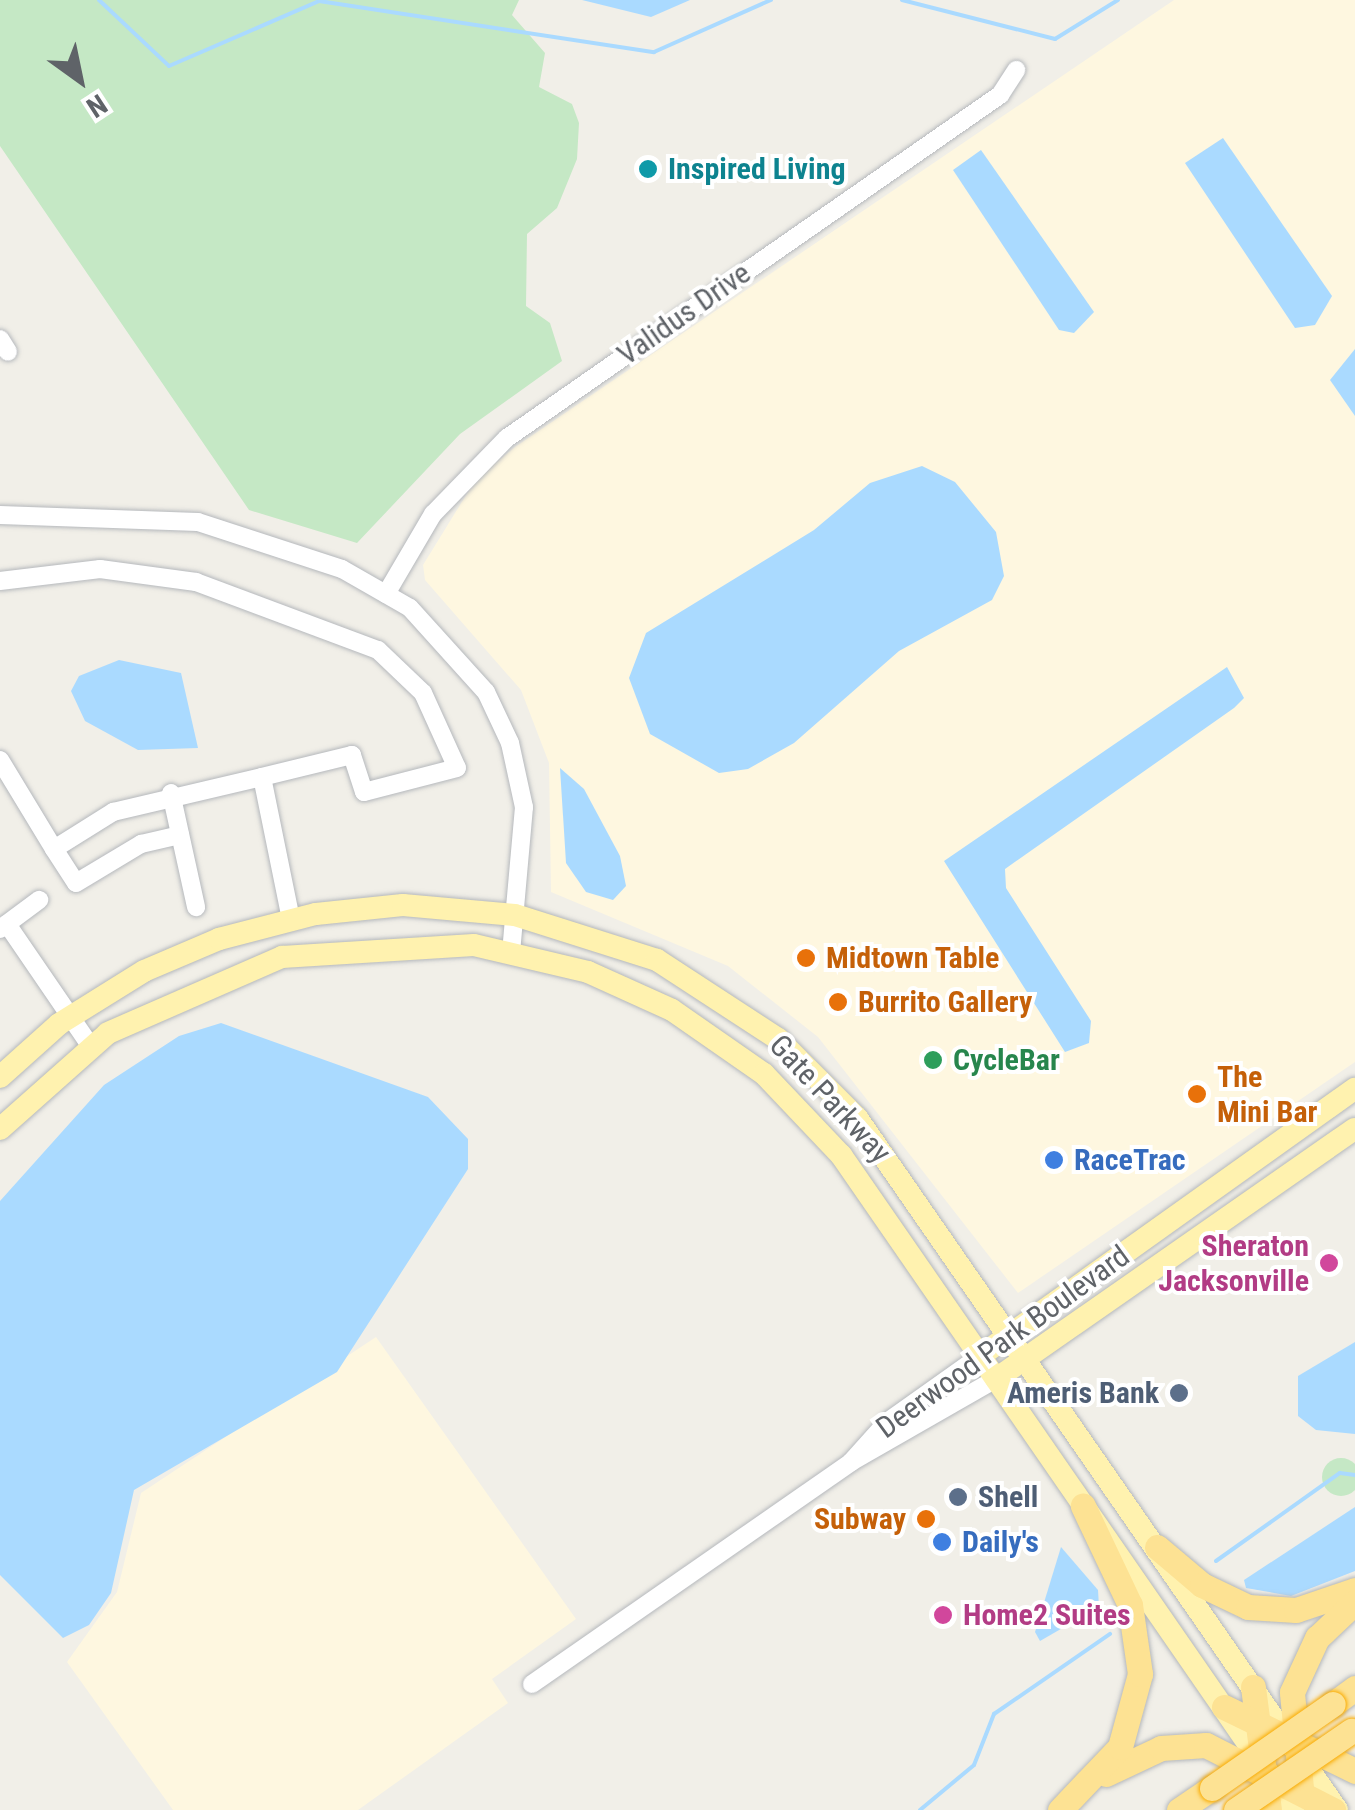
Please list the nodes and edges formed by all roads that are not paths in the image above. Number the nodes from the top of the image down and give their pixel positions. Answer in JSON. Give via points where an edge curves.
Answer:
{"nodes":[{"id":1,"x":1016,"y":70,"type":"dead end"},
{"id":2,"x":0,"y":515,"type":"edge"},
{"id":3,"x":0,"y":581,"type":"edge"},
{"id":4,"x":386,"y":594,"type":"junction"},
{"id":5,"x":0,"y":760,"type":"edge"},
{"id":6,"x":262,"y":777,"type":"junction"},
{"id":7,"x":170,"y":793,"type":"junction"},
{"id":8,"x":180,"y":835,"type":"junction"},
{"id":9,"x":54,"y":849,"type":"junction"},
{"id":10,"x":39,"y":900,"type":"dead end"},
{"id":11,"x":196,"y":907,"type":"dead end"},
{"id":12,"x":515,"y":916,"type":"junction"},
{"id":13,"x":291,"y":920,"type":"junction"},
{"id":14,"x":4,"y":927,"type":"edge"},
{"id":15,"x":511,"y":954,"type":"junction"},
{"id":16,"x":71,"y":1016,"type":"junction"},
{"id":17,"x":90,"y":1045,"type":"junction"},
{"id":18,"x":0,"y":1077,"type":"edge"},
{"id":19,"x":1355,"y":1089,"type":"edge"},
{"id":20,"x":0,"y":1129,"type":"edge"},
{"id":21,"x":1355,"y":1129,"type":"edge"},
{"id":22,"x":1186,"y":1210,"type":"junction"},
{"id":23,"x":1170,"y":1260,"type":"junction"},
{"id":24,"x":1012,"y":1334,"type":"junction"},
{"id":25,"x":980,"y":1356,"type":"junction"},
{"id":26,"x":1028,"y":1359,"type":"junction"},
{"id":27,"x":996,"y":1379,"type":"junction"},
{"id":28,"x":851,"y":1462,"type":"junction"},
{"id":29,"x":1082,"y":1506,"type":"junction"},
{"id":30,"x":1157,"y":1547,"type":"junction"},
{"id":31,"x":1355,"y":1590,"type":"edge"},
{"id":32,"x":1355,"y":1602,"type":"edge"},
{"id":33,"x":532,"y":1684,"type":"dead end"},
{"id":34,"x":1253,"y":1687,"type":"junction"},
{"id":35,"x":1355,"y":1688,"type":"edge"},
{"id":36,"x":1224,"y":1707,"type":"junction"},
{"id":37,"x":1353,"y":1729,"type":"edge"},
{"id":38,"x":1259,"y":1730,"type":"junction"},
{"id":39,"x":1294,"y":1748,"type":"junction"},
{"id":40,"x":1265,"y":1768,"type":"junction"},
{"id":41,"x":1355,"y":1772,"type":"edge"},
{"id":42,"x":1300,"y":1803,"type":"edge"},
{"id":43,"x":1060,"y":1810,"type":"edge"},
{"id":44,"x":1179,"y":1810,"type":"edge"},
{"id":45,"x":1236,"y":1810,"type":"edge"},
{"id":46,"x":1268,"y":1810,"type":"edge"},
{"id":47,"x":1335,"y":1810,"type":"edge"}],
"edges":[{"from":1,"to":4,"type":"street","name":"Validus Drive","via":[[1000,96],[507,438],[433,514]]},
{"from":2,"to":4,"type":"street","via":[[198,522],[283,546]]},
{"from":3,"to":6,"type":"street","via":[[100,569],[196,582],[316,620],[389,661],[422,694],[460,758],[457,768],[364,792],[352,754]]},
{"from":4,"to":12,"type":"street","via":[[449,642],[510,743],[524,806]]},
{"from":5,"to":9,"type":"street"},
{"from":6,"to":7,"type":"street"},
{"from":6,"to":13,"type":"street"},
{"from":7,"to":8,"type":"street"},
{"from":7,"to":9,"type":"street","via":[[112,812]]},
{"from":8,"to":9,"type":"street","via":[[141,844],[76,883]]},
{"from":8,"to":11,"type":"street"},
{"from":10,"to":14,"type":"street"},
{"from":12,"to":13,"type":"main road","name":"Gate Parkway","via":[[404,906]]},
{"from":12,"to":15,"type":"street"},
{"from":12,"to":24,"type":"main road","name":"Gate Parkway","via":[[658,960],[778,1039],[857,1118]]},
{"from":13,"to":16,"type":"main road","name":"Gate Parkway","via":[[182,952]]},
{"from":14,"to":16,"type":"street"},
{"from":15,"to":17,"type":"main road","name":"Gate Parkway","via":[[433,944],[282,957],[181,994]]},
{"from":15,"to":25,"type":"main road","name":"Gate Parkway","via":[[632,990],[764,1074],[841,1156]]},
{"from":16,"to":17,"type":"street"},
{"from":16,"to":18,"type":"main road","name":"Gate Parkway"},
{"from":17,"to":20,"type":"main road","name":"Gate Parkway"},
{"from":19,"to":22,"type":"main road","name":"Deerwood Park Boulevard"},
{"from":21,"to":23,"type":"main road","name":"Deerwood Park Boulevard"},
{"from":22,"to":23,"type":"main road"},
{"from":22,"to":24,"type":"main road","name":"Deerwood Park Boulevard"},
{"from":23,"to":26,"type":"main road","name":"Deerwood Park Boulevard"},
{"from":24,"to":25,"type":"main road","name":"Deerwood Park Boulevard"},
{"from":24,"to":26,"type":"main road","name":"Gate Parkway"},
{"from":25,"to":27,"type":"main road","name":"Gate Parkway"},
{"from":25,"to":28,"type":"street","name":"Deerwood Park Boulevard","via":[[887,1422]]},
{"from":26,"to":27,"type":"main road","name":"Deerwood Park Boulevard"},
{"from":26,"to":30,"type":"main road","name":"Gate Parkway"},
{"from":27,"to":28,"type":"street","name":"Deerwood Park Boulevard"},
{"from":27,"to":29,"type":"main road","name":"Gate Parkway"},
{"from":28,"to":33,"type":"street","name":"Deerwood Park Boulevard"},
{"from":29,"to":36,"type":"main road","name":"Gate Parkway"},
{"from":29,"to":43,"type":"highway","via":[[1130,1605],[1140,1674],[1120,1747]]},
{"from":30,"to":31,"type":"highway","via":[[1202,1586],[1248,1607],[1296,1610]]},
{"from":30,"to":34,"type":"main road","name":"Gate Parkway"},
{"from":32,"to":39,"type":"highway","via":[[1302,1664],[1291,1696]]},
{"from":34,"to":38,"type":"highway"},
{"from":34,"to":39,"type":"main road","name":"Gate Parkway"},
{"from":35,"to":44,"type":"highway","bridge":true},
{"from":36,"to":38,"type":"highway"},
{"from":36,"to":40,"type":"main road","name":"Gate Parkway"},
{"from":37,"to":45,"type":"highway","bridge":true},
{"from":38,"to":39,"type":"highway"},
{"from":38,"to":40,"type":"highway"},
{"from":39,"to":41,"type":"highway"},
{"from":39,"to":42,"type":"highway"},
{"from":39,"to":47,"type":"main road","name":"Gate Parkway"},
{"from":40,"to":42,"type":"highway"},
{"from":40,"to":43,"type":"highway","via":[[1206,1746],[1161,1748],[1120,1764]]},
{"from":40,"to":46,"type":"highway"},
{"from":42,"to":47,"type":"highway"}]}
